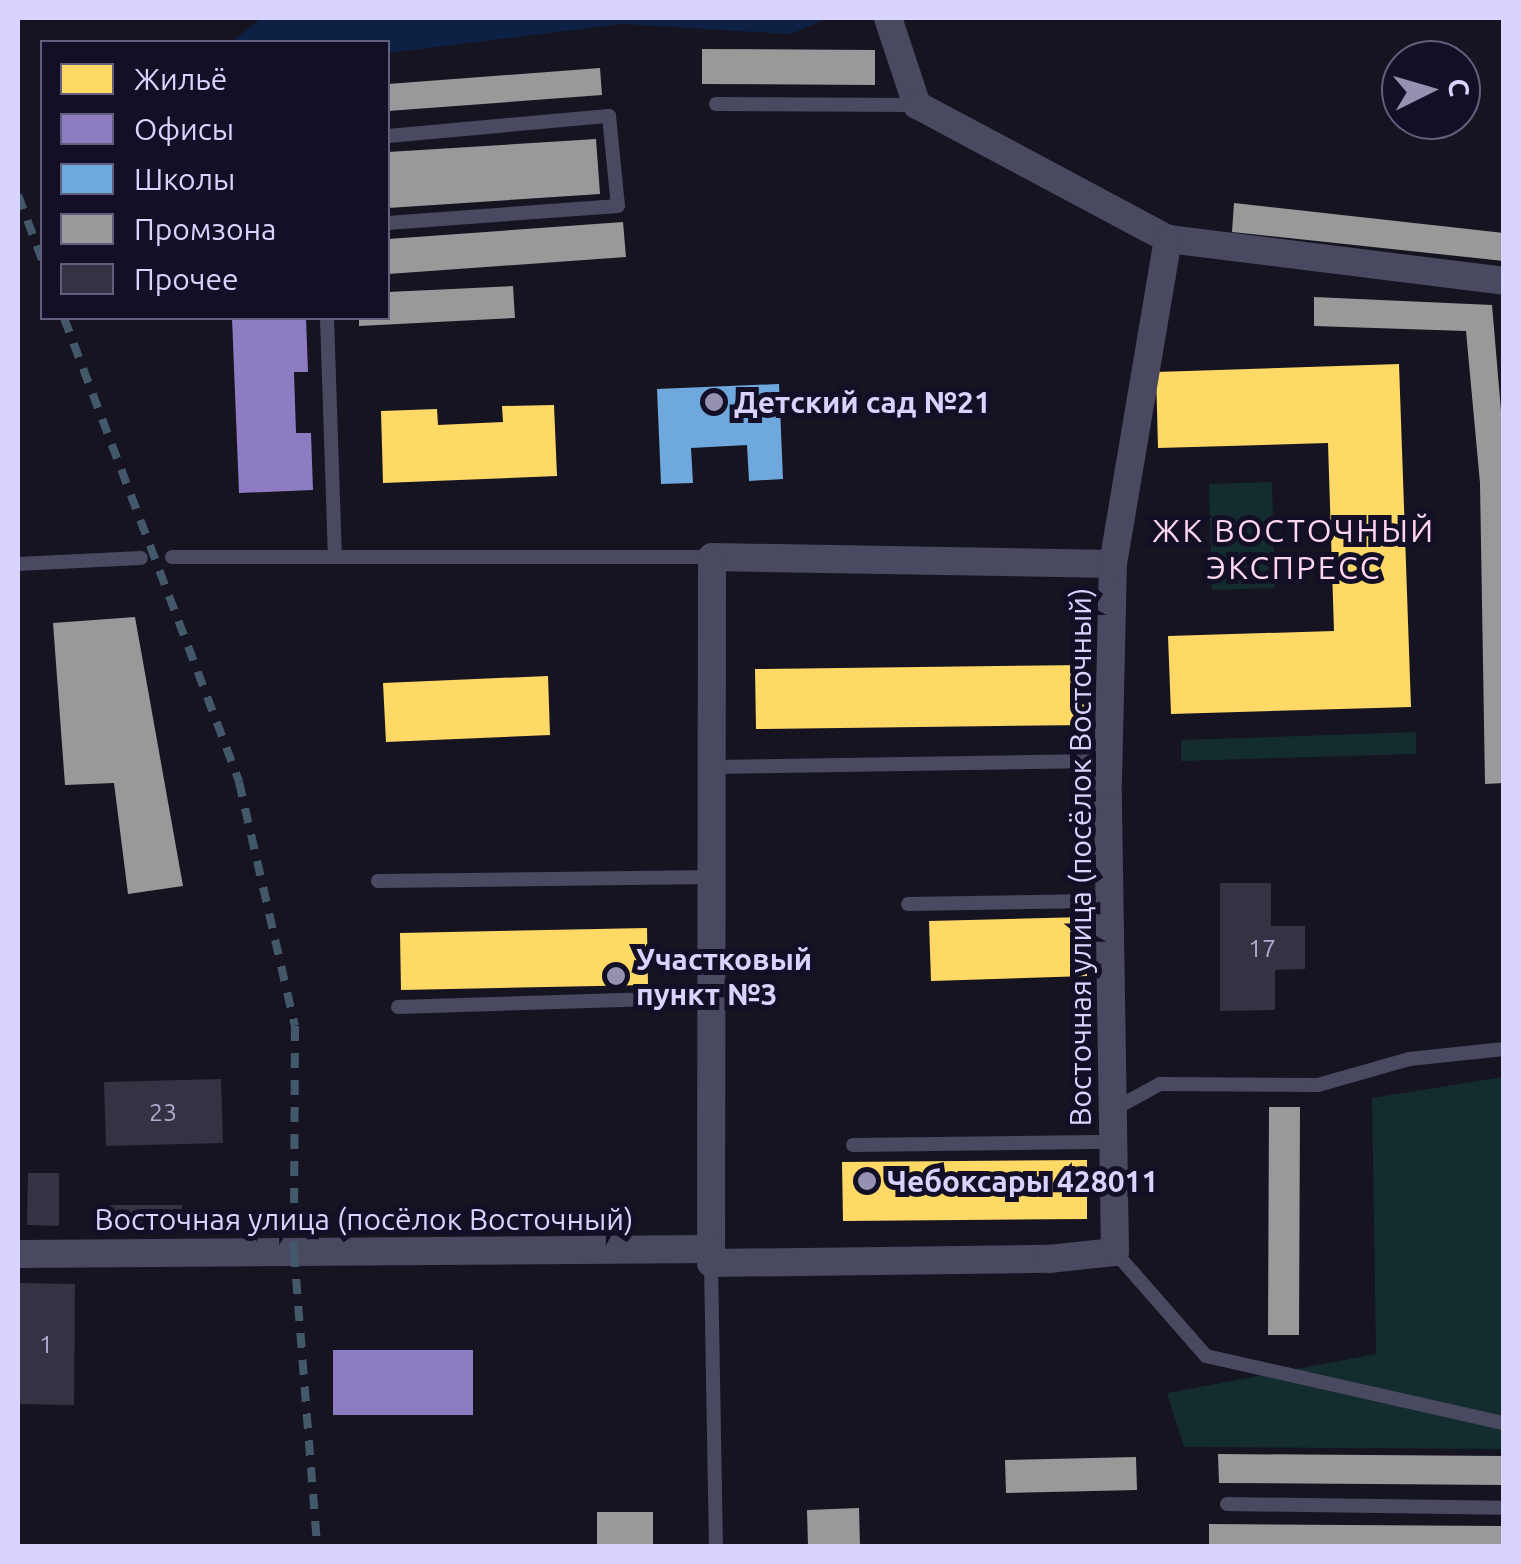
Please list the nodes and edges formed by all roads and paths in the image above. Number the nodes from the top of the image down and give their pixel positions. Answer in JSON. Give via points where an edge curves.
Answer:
{"nodes":[{"id":1,"x":888,"y":18,"type":"edge"},
{"id":2,"x":716,"y":104,"type":"dead end"},
{"id":3,"x":917,"y":105,"type":"junction"},
{"id":4,"x":390,"y":136,"type":"edge"},
{"id":5,"x":390,"y":224,"type":"edge"},
{"id":6,"x":1168,"y":240,"type":"junction"},
{"id":7,"x":1504,"y":281,"type":"edge"},
{"id":8,"x":327,"y":320,"type":"edge"},
{"id":9,"x":172,"y":557,"type":"dead end"},
{"id":10,"x":335,"y":557,"type":"junction"},
{"id":11,"x":712,"y":557,"type":"junction"},
{"id":12,"x":141,"y":558,"type":"dead end"},
{"id":13,"x":18,"y":564,"type":"edge"},
{"id":14,"x":1113,"y":564,"type":"junction"},
{"id":15,"x":1109,"y":761,"type":"junction"},
{"id":16,"x":712,"y":767,"type":"junction"},
{"id":17,"x":713,"y":877,"type":"junction"},
{"id":18,"x":378,"y":881,"type":"dead end"},
{"id":19,"x":1110,"y":901,"type":"junction"},
{"id":20,"x":908,"y":904,"type":"dead end"},
{"id":21,"x":713,"y":997,"type":"junction"},
{"id":22,"x":398,"y":1007,"type":"dead end"},
{"id":23,"x":1504,"y":1050,"type":"edge"},
{"id":24,"x":1113,"y":1109,"type":"junction"},
{"id":25,"x":1113,"y":1142,"type":"junction"},
{"id":26,"x":852,"y":1145,"type":"dead end"},
{"id":27,"x":1115,"y":1252,"type":"junction"},
{"id":28,"x":18,"y":1254,"type":"edge"},
{"id":29,"x":710,"y":1256,"type":"junction"},
{"id":30,"x":1504,"y":1423,"type":"edge"},
{"id":31,"x":1227,"y":1504,"type":"dead end"},
{"id":32,"x":1504,"y":1508,"type":"edge"},
{"id":33,"x":716,"y":1546,"type":"edge"}],
"edges":[{"from":1,"to":3,"type":"street"},
{"from":2,"to":3,"type":"lane"},
{"from":3,"to":6,"type":"street"},
{"from":4,"to":5,"type":"lane","via":[[609,116],[618,206]]},
{"from":6,"to":7,"type":"street"},
{"from":6,"to":14,"type":"street"},
{"from":8,"to":10,"type":"lane"},
{"from":9,"to":10,"type":"lane","name":"Восточная улица (посёлок Восточный)"},
{"from":10,"to":11,"type":"lane","name":"Восточная улица (посёлок Восточный)"},
{"from":11,"to":14,"type":"street","name":"Восточная улица (посёлок Восточный)"},
{"from":11,"to":16,"type":"street"},
{"from":12,"to":13,"type":"lane"},
{"from":14,"to":15,"type":"street","name":"Восточная улица (посёлок Восточный)"},
{"from":15,"to":16,"type":"lane"},
{"from":15,"to":19,"type":"street","name":"Восточная улица (посёлок Восточный)"},
{"from":16,"to":17,"type":"street"},
{"from":17,"to":18,"type":"lane"},
{"from":17,"to":21,"type":"street"},
{"from":19,"to":20,"type":"lane"},
{"from":19,"to":24,"type":"street","name":"Восточная улица (посёлок Восточный)"},
{"from":21,"to":22,"type":"lane"},
{"from":21,"to":29,"type":"street"},
{"from":23,"to":24,"type":"lane","via":[[1409,1058],[1318,1085],[1160,1084]]},
{"from":24,"to":25,"type":"street","name":"Восточная улица (посёлок Восточный)"},
{"from":25,"to":26,"type":"lane"},
{"from":25,"to":27,"type":"street","name":"Восточная улица (посёлок Восточный)"},
{"from":27,"to":29,"type":"street","name":"Восточная улица (посёлок Восточный)","via":[[1049,1259]]},
{"from":27,"to":30,"type":"lane","via":[[1206,1356]]},
{"from":28,"to":29,"type":"street","name":"Восточная улица (посёлок Восточный)"},
{"from":29,"to":33,"type":"lane"},
{"from":31,"to":32,"type":"lane"}]}
